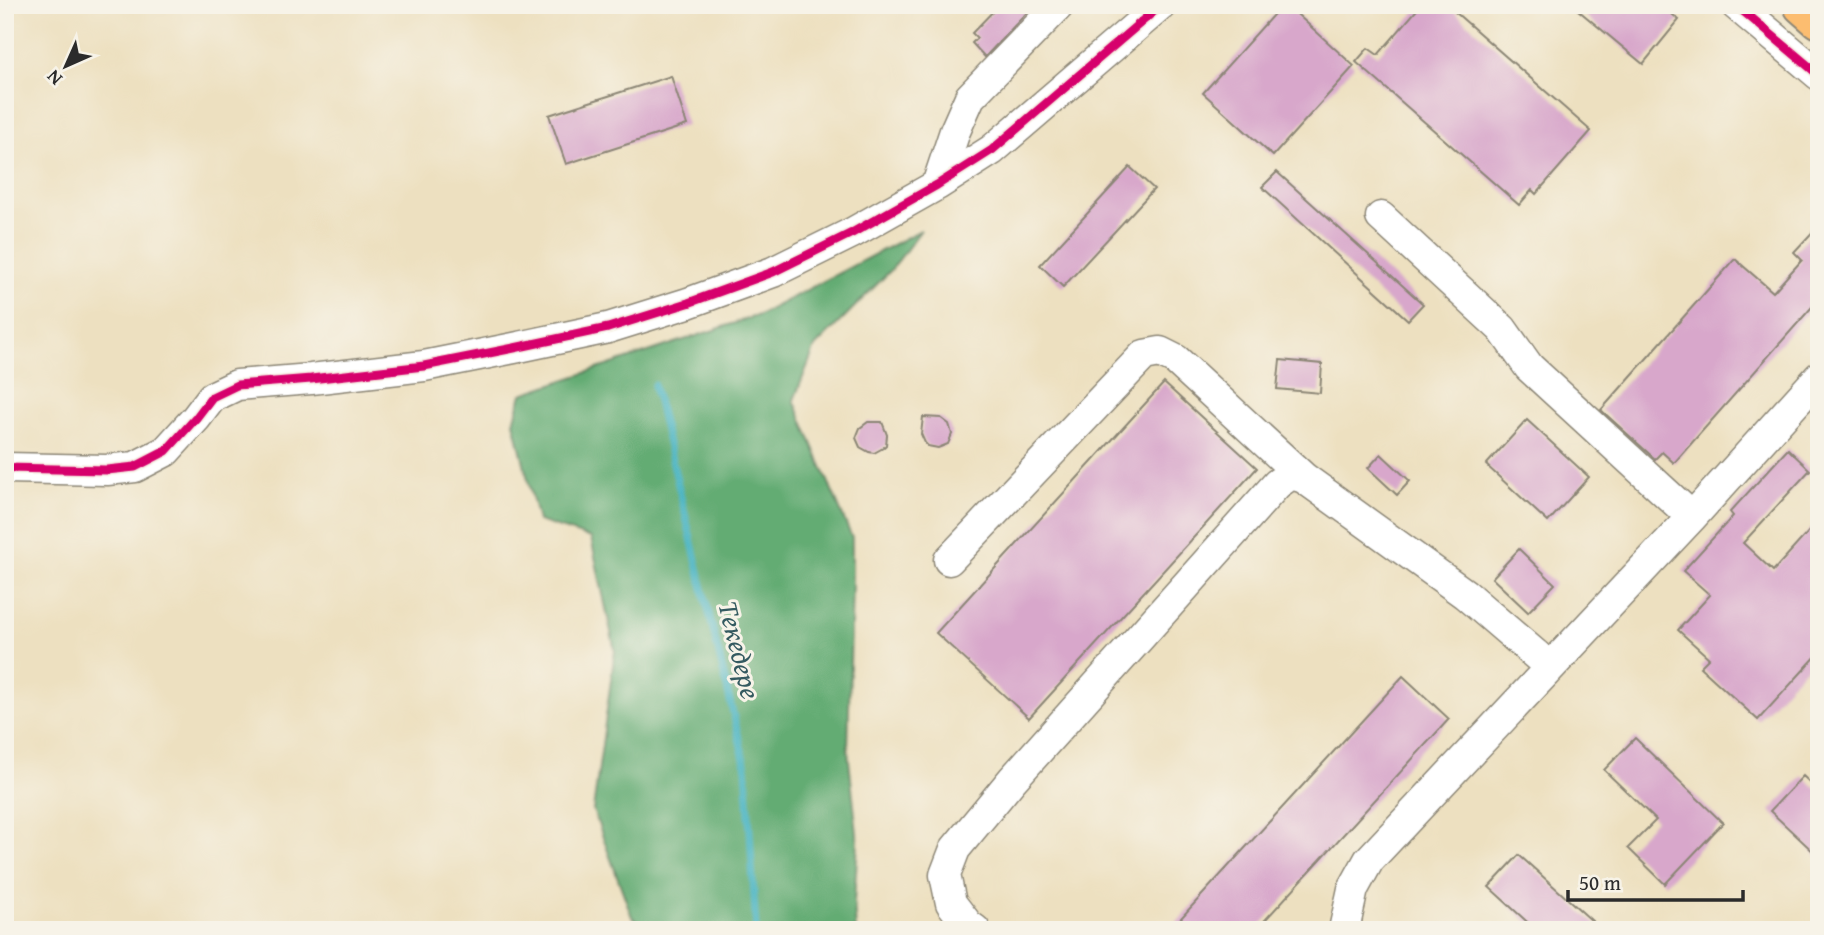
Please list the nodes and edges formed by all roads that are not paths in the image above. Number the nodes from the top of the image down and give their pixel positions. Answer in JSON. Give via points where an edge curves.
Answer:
{"nodes":[{"id":1,"x":1059,"y":5,"type":"edge"},
{"id":2,"x":1161,"y":5,"type":"edge"},
{"id":3,"x":1736,"y":5,"type":"edge"},
{"id":4,"x":1803,"y":5,"type":"edge"},
{"id":5,"x":1819,"y":19,"type":"edge"},
{"id":6,"x":1819,"y":75,"type":"edge"},
{"id":7,"x":937,"y":185,"type":"junction"},
{"id":8,"x":1381,"y":217,"type":"dead end"},
{"id":9,"x":1814,"y":394,"type":"edge"},
{"id":10,"x":5,"y":468,"type":"edge"},
{"id":11,"x":1304,"y":478,"type":"junction"},
{"id":12,"x":1692,"y":517,"type":"junction"},
{"id":13,"x":949,"y":561,"type":"dead end"},
{"id":14,"x":1550,"y":667,"type":"junction"},
{"id":15,"x":975,"y":930,"type":"edge"},
{"id":16,"x":1344,"y":930,"type":"edge"}],
"edges":[{"from":1,"to":7,"type":"street","via":[[970,97]]},
{"from":2,"to":7,"type":"street","via":[[992,150]]},
{"from":3,"to":6,"type":"street"},
{"from":4,"to":5,"type":"main road"},
{"from":7,"to":10,"type":"street","via":[[774,272],[608,328],[424,366],[236,385],[212,397],[166,451],[135,467]]},
{"from":8,"to":12,"type":"street","via":[[1502,329],[1529,367]]},
{"from":9,"to":12,"type":"street"},
{"from":11,"to":13,"type":"street","via":[[1176,360],[1160,352],[1144,355]]},
{"from":11,"to":14,"type":"street","via":[[1465,594]]},
{"from":11,"to":15,"type":"street","via":[[1291,474],[1277,484],[955,849],[945,875],[951,903]]},
{"from":12,"to":14,"type":"street"},
{"from":14,"to":16,"type":"street","via":[[1369,860],[1353,889]]}]}
